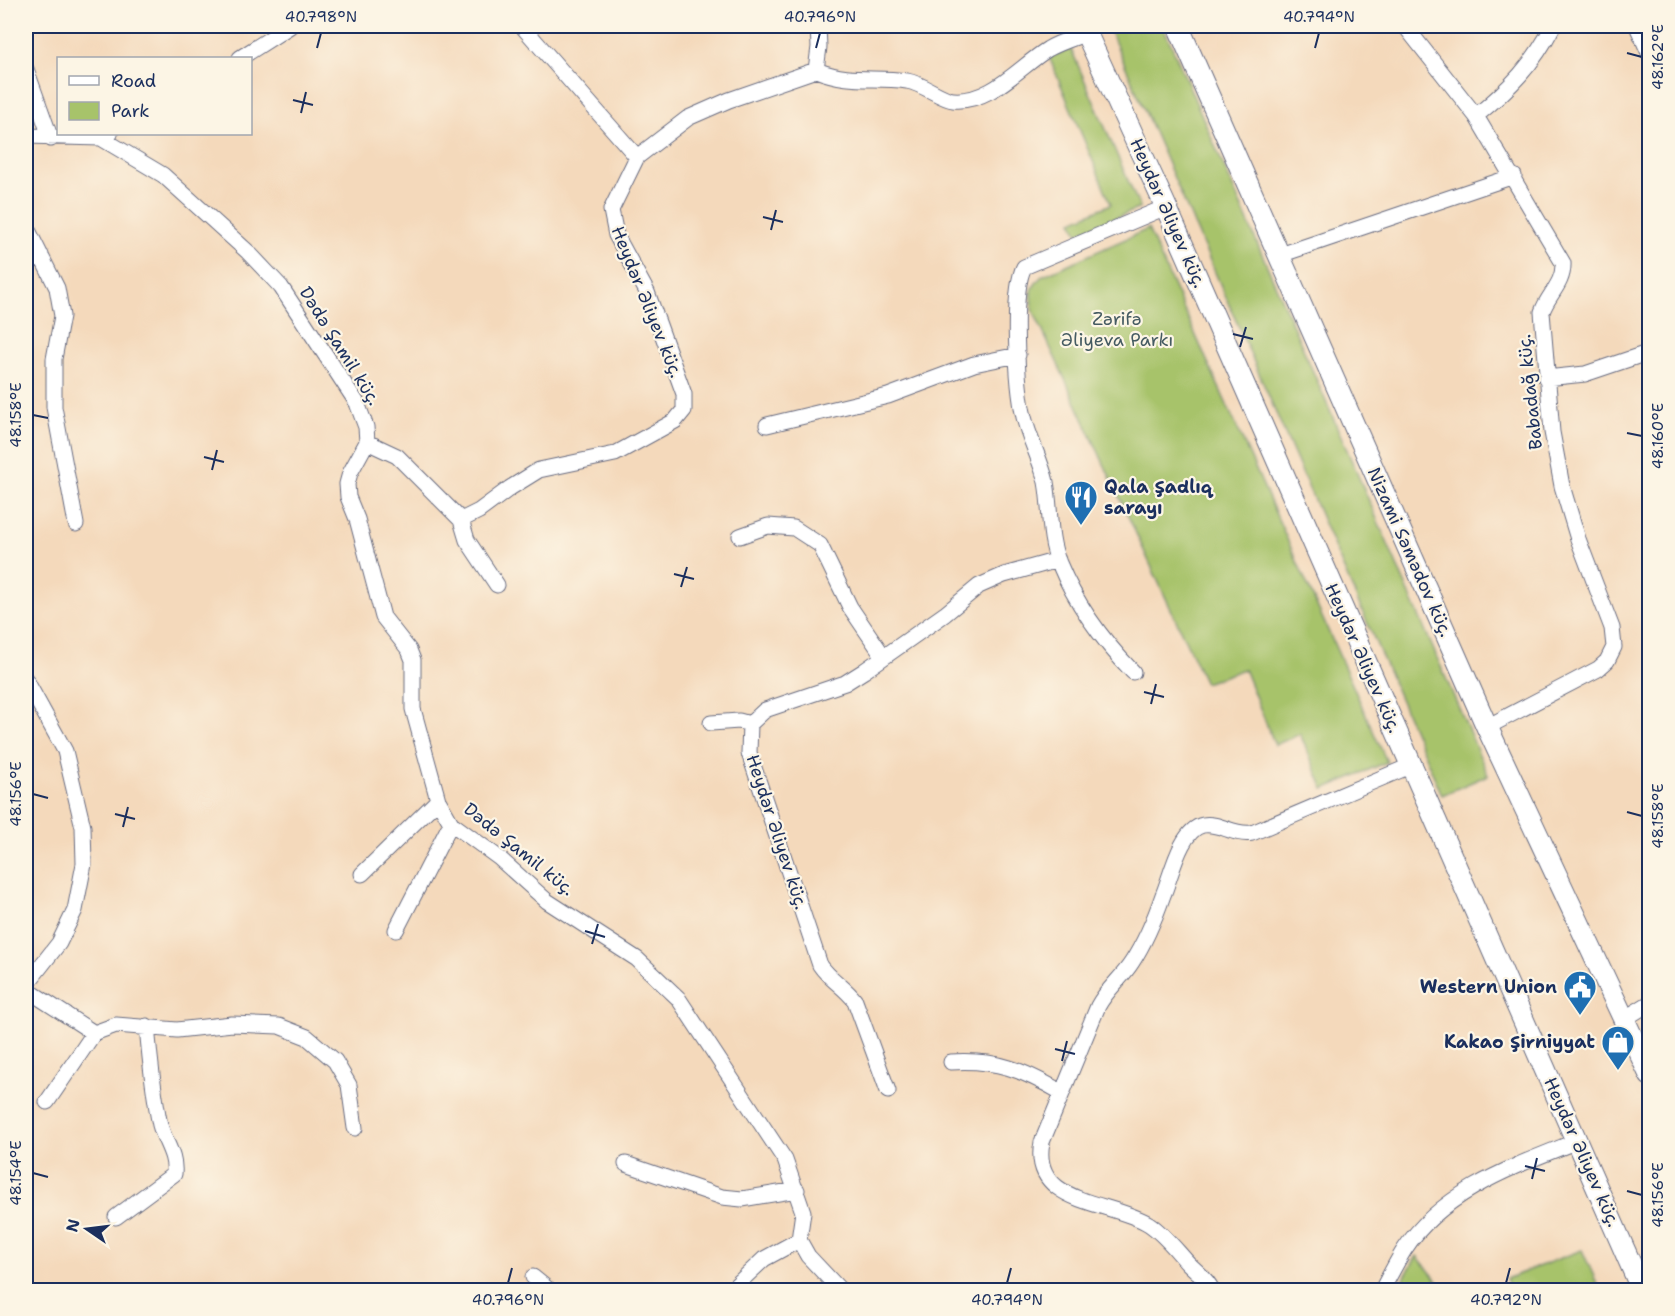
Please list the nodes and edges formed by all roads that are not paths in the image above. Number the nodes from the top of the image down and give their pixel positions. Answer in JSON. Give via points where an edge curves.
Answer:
{"nodes":[{"id":1,"x":290,"y":26,"type":"edge"},
{"id":2,"x":522,"y":26,"type":"edge"},
{"id":3,"x":818,"y":26,"type":"edge"},
{"id":4,"x":1178,"y":26,"type":"edge"},
{"id":5,"x":1405,"y":26,"type":"edge"},
{"id":6,"x":1553,"y":26,"type":"edge"},
{"id":7,"x":1637,"y":26,"type":"edge"},
{"id":8,"x":1085,"y":29,"type":"edge"},
{"id":9,"x":1650,"y":55,"type":"edge"},
{"id":10,"x":242,"y":57,"type":"edge"},
{"id":11,"x":26,"y":69,"type":"edge"},
{"id":12,"x":816,"y":69,"type":"junction"},
{"id":13,"x":1476,"y":116,"type":"junction"},
{"id":14,"x":26,"y":136,"type":"edge"},
{"id":15,"x":105,"y":136,"type":"edge"},
{"id":16,"x":51,"y":139,"type":"junction"},
{"id":17,"x":637,"y":157,"type":"junction"},
{"id":18,"x":1514,"y":176,"type":"junction"},
{"id":19,"x":1166,"y":207,"type":"junction"},
{"id":20,"x":26,"y":226,"type":"edge"},
{"id":21,"x":41,"y":255,"type":"junction"},
{"id":22,"x":1280,"y":255,"type":"junction"},
{"id":23,"x":26,"y":264,"type":"edge"},
{"id":24,"x":1650,"y":352,"type":"edge"},
{"id":25,"x":1018,"y":356,"type":"junction"},
{"id":26,"x":1546,"y":378,"type":"junction"},
{"id":27,"x":767,"y":425,"type":"dead end"},
{"id":28,"x":367,"y":442,"type":"junction"},
{"id":29,"x":461,"y":520,"type":"junction"},
{"id":30,"x":76,"y":524,"type":"dead end"},
{"id":31,"x":740,"y":536,"type":"dead end"},
{"id":32,"x":1058,"y":560,"type":"junction"},
{"id":33,"x":497,"y":585,"type":"dead end"},
{"id":34,"x":884,"y":657,"type":"junction"},
{"id":35,"x":1133,"y":672,"type":"dead end"},
{"id":36,"x":26,"y":680,"type":"edge"},
{"id":37,"x":711,"y":723,"type":"dead end"},
{"id":38,"x":750,"y":724,"type":"junction"},
{"id":39,"x":1487,"y":727,"type":"junction"},
{"id":40,"x":1410,"y":766,"type":"junction"},
{"id":41,"x":438,"y":800,"type":"junction"},
{"id":42,"x":452,"y":823,"type":"junction"},
{"id":43,"x":362,"y":874,"type":"dead end"},
{"id":44,"x":396,"y":930,"type":"dead end"},
{"id":45,"x":26,"y":987,"type":"edge"},
{"id":46,"x":1650,"y":1003,"type":"edge"},
{"id":47,"x":1624,"y":1019,"type":"junction"},
{"id":48,"x":147,"y":1026,"type":"junction"},
{"id":49,"x":94,"y":1033,"type":"junction"},
{"id":50,"x":951,"y":1062,"type":"dead end"},
{"id":51,"x":1650,"y":1075,"type":"edge"},
{"id":52,"x":888,"y":1091,"type":"dead end"},
{"id":53,"x":1061,"y":1092,"type":"junction"},
{"id":54,"x":47,"y":1101,"type":"dead end"},
{"id":55,"x":355,"y":1128,"type":"dead end"},
{"id":56,"x":1578,"y":1142,"type":"junction"},
{"id":57,"x":626,"y":1164,"type":"dead end"},
{"id":58,"x":797,"y":1190,"type":"junction"},
{"id":59,"x":116,"y":1217,"type":"dead end"},
{"id":60,"x":798,"y":1240,"type":"junction"},
{"id":61,"x":533,"y":1277,"type":"dead end"},
{"id":62,"x":549,"y":1290,"type":"edge"},
{"id":63,"x":731,"y":1290,"type":"edge"},
{"id":64,"x":840,"y":1290,"type":"edge"},
{"id":65,"x":1212,"y":1290,"type":"edge"},
{"id":66,"x":1382,"y":1290,"type":"edge"},
{"id":67,"x":1642,"y":1290,"type":"edge"}],
"edges":[{"from":1,"to":10,"type":"street"},
{"from":2,"to":17,"type":"street"},
{"from":3,"to":12,"type":"street"},
{"from":4,"to":22,"type":"main road","name":"Nizami Səmədov küç."},
{"from":5,"to":13,"type":"street","name":"Babadağ küç."},
{"from":6,"to":13,"type":"street","via":[[1541,50],[1514,85]]},
{"from":7,"to":9,"type":"street"},
{"from":8,"to":12,"type":"street","via":[[1051,47],[1007,81],[963,100],[950,100],[913,82],[850,80]]},
{"from":8,"to":19,"type":"main road","name":"Heydər Əliyev küç."},
{"from":11,"to":16,"type":"street"},
{"from":12,"to":17,"type":"street","name":"Heydər Əliyev küç.","via":[[688,118]]},
{"from":13,"to":18,"type":"street","name":"Babadağ küç."},
{"from":14,"to":16,"type":"street"},
{"from":15,"to":16,"type":"street"},
{"from":15,"to":28,"type":"street","name":"Dədə Şamil küç.","via":[[164,175],[281,287],[357,403]]},
{"from":17,"to":29,"type":"street","name":"Heydər Əliyev küç.","via":[[611,210],[616,235],[647,292],[684,394],[684,410],[675,421],[615,454],[539,470]]},
{"from":18,"to":22,"type":"street"},
{"from":18,"to":26,"type":"street","name":"Babadağ küç.","via":[[1563,263],[1564,274],[1542,312]]},
{"from":19,"to":25,"type":"street","via":[[1024,267],[1017,288]]},
{"from":19,"to":40,"type":"main road","name":"Heydər Əliyev küç."},
{"from":20,"to":21,"type":"street"},
{"from":21,"to":23,"type":"street"},
{"from":21,"to":30,"type":"street","via":[[57,288],[62,316],[54,359],[54,407]]},
{"from":22,"to":39,"type":"main road","name":"Nizami Səmədov küç."},
{"from":24,"to":26,"type":"street","via":[[1585,374]]},
{"from":25,"to":27,"type":"street","via":[[975,364],[888,396]]},
{"from":25,"to":32,"type":"street","via":[[1024,417],[1044,476]]},
{"from":26,"to":39,"type":"street","name":"Babadağ küç.","via":[[1562,486],[1612,628],[1614,647],[1598,669]]},
{"from":28,"to":29,"type":"street","via":[[397,456]]},
{"from":28,"to":41,"type":"street","name":"Dədə Şamil küç.","via":[[346,484],[348,497],[383,617],[413,660],[413,709]]},
{"from":29,"to":33,"type":"street","via":[[467,540]]},
{"from":31,"to":34,"type":"street","via":[[768,525],[794,528],[820,545],[850,607]]},
{"from":32,"to":34,"type":"street","via":[[979,586]]},
{"from":32,"to":35,"type":"street","via":[[1078,602],[1108,646]]},
{"from":34,"to":38,"type":"street","via":[[845,683],[765,710]]},
{"from":36,"to":45,"type":"street","via":[[65,751],[83,827],[84,864],[75,910]]},
{"from":37,"to":38,"type":"street"},
{"from":38,"to":52,"type":"street","name":"Heydər Əliyev küç.","via":[[749,753],[820,965],[829,979],[849,992],[855,1002]]},
{"from":39,"to":47,"type":"main road","name":"Nizami Səmədov küç."},
{"from":40,"to":53,"type":"street","via":[[1252,833],[1239,835],[1220,826],[1203,825],[1193,830],[1180,849],[1141,946],[1131,964],[1106,991]]},
{"from":40,"to":56,"type":"main road","name":"Heydər Əliyev küç."},
{"from":41,"to":42,"type":"street","name":"Dədə Şamil küç."},
{"from":41,"to":43,"type":"street"},
{"from":42,"to":44,"type":"street"},
{"from":42,"to":58,"type":"street","name":"Dədə Şamil küç.","via":[[547,901],[638,959],[678,998],[785,1160]]},
{"from":45,"to":49,"type":"street"},
{"from":46,"to":47,"type":"street"},
{"from":47,"to":51,"type":"main road","name":"Nizami Səmədov küç."},
{"from":48,"to":49,"type":"street","via":[[116,1025]]},
{"from":48,"to":55,"type":"street","via":[[177,1030],[232,1024],[279,1026],[307,1037],[335,1061],[349,1085]]},
{"from":48,"to":59,"type":"street","via":[[153,1089],[161,1128],[175,1161],[174,1174]]},
{"from":49,"to":54,"type":"street"},
{"from":50,"to":53,"type":"street","via":[[980,1060],[1024,1071]]},
{"from":53,"to":65,"type":"street","via":[[1042,1142],[1039,1158],[1043,1174],[1056,1189],[1150,1225]]},
{"from":56,"to":66,"type":"street","via":[[1489,1178],[1432,1217],[1404,1249]]},
{"from":56,"to":67,"type":"main road","name":"Heydər Əliyev küç."},
{"from":57,"to":58,"type":"street","via":[[722,1197],[742,1199]]},
{"from":58,"to":60,"type":"street","name":"Dədə Şamil küç.","via":[[803,1212]]},
{"from":60,"to":63,"type":"street","via":[[764,1259]]},
{"from":60,"to":64,"type":"street"},
{"from":61,"to":62,"type":"street"}]}
